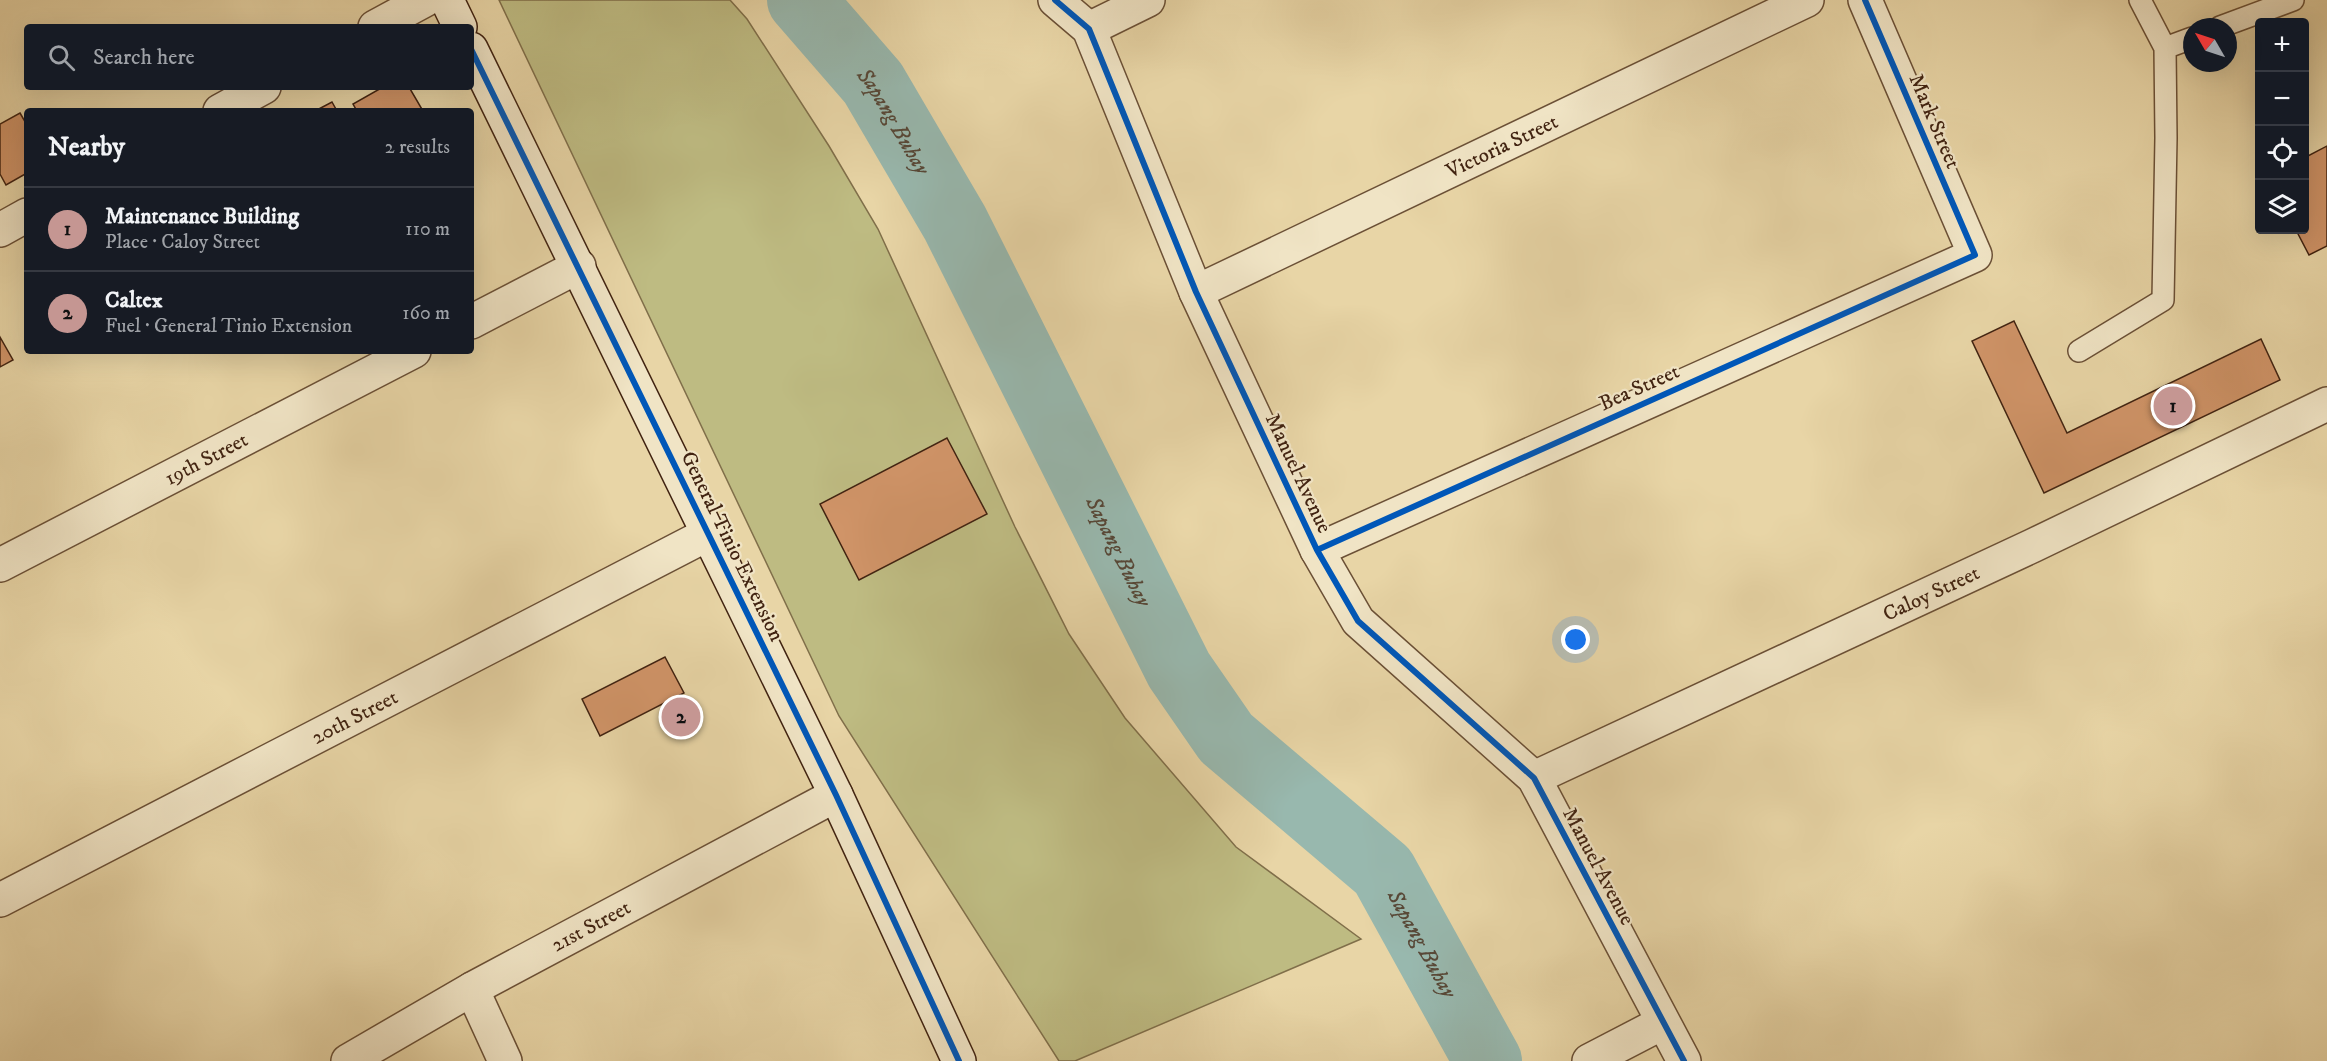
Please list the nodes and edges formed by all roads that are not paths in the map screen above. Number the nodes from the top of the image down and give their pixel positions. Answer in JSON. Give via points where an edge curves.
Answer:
{"nodes":[{"id":1,"x":425,"y":0,"type":"edge"},
{"id":2,"x":447,"y":0,"type":"edge"},
{"id":3,"x":1055,"y":0,"type":"edge"},
{"id":4,"x":1148,"y":0,"type":"edge"},
{"id":5,"x":1807,"y":0,"type":"edge"},
{"id":6,"x":1865,"y":0,"type":"edge"},
{"id":7,"x":2140,"y":0,"type":"edge"},
{"id":8,"x":2293,"y":0,"type":"edge"},
{"id":9,"x":2237,"y":21,"type":"edge"},
{"id":10,"x":381,"y":24,"type":"edge"},
{"id":11,"x":459,"y":24,"type":"edge"},
{"id":12,"x":1089,"y":29,"type":"junction"},
{"id":13,"x":2183,"y":41,"type":"edge"},
{"id":14,"x":2164,"y":48,"type":"junction"},
{"id":15,"x":474,"y":55,"type":"edge"},
{"id":16,"x":258,"y":90,"type":"edge"},
{"id":17,"x":226,"y":108,"type":"edge"},
{"id":18,"x":24,"y":217,"type":"edge"},
{"id":19,"x":0,"y":230,"type":"edge"},
{"id":20,"x":1975,"y":255,"type":"joint"},
{"id":21,"x":579,"y":266,"type":"junction"},
{"id":22,"x":1196,"y":291,"type":"junction"},
{"id":23,"x":474,"y":320,"type":"edge"},
{"id":24,"x":2079,"y":351,"type":"dead end"},
{"id":25,"x":408,"y":354,"type":"edge"},
{"id":26,"x":2327,"y":404,"type":"edge"},
{"id":27,"x":708,"y":534,"type":"junction"},
{"id":28,"x":1317,"y":550,"type":"junction"},
{"id":29,"x":0,"y":566,"type":"edge"},
{"id":30,"x":1534,"y":778,"type":"junction"},
{"id":31,"x":836,"y":795,"type":"junction"},
{"id":32,"x":0,"y":900,"type":"edge"},
{"id":33,"x":472,"y":989,"type":"junction"},
{"id":34,"x":1662,"y":1023,"type":"junction"},
{"id":35,"x":348,"y":1061,"type":"edge"},
{"id":36,"x":505,"y":1061,"type":"edge"},
{"id":37,"x":959,"y":1061,"type":"edge"},
{"id":38,"x":1589,"y":1061,"type":"edge"},
{"id":39,"x":1684,"y":1061,"type":"edge"}],
"edges":[{"from":1,"to":10,"type":"street"},
{"from":2,"to":11,"type":"street"},
{"from":3,"to":12,"type":"street","name":"Manuel Avenue"},
{"from":4,"to":12,"type":"street"},
{"from":5,"to":22,"type":"street","name":"Victoria Street"},
{"from":6,"to":20,"type":"street","name":"Mark Street"},
{"from":7,"to":14,"type":"lane"},
{"from":8,"to":9,"type":"lane"},
{"from":12,"to":22,"type":"street","name":"Manuel Avenue"},
{"from":13,"to":14,"type":"lane"},
{"from":14,"to":24,"type":"lane","via":[[2163,300]]},
{"from":15,"to":21,"type":"street","name":"General Tinio Extension"},
{"from":16,"to":17,"type":"street"},
{"from":18,"to":19,"type":"street"},
{"from":20,"to":28,"type":"street","name":"Bea Street"},
{"from":21,"to":23,"type":"street"},
{"from":21,"to":27,"type":"street","name":"General Tinio Extension"},
{"from":22,"to":28,"type":"street","name":"Manuel Avenue"},
{"from":25,"to":29,"type":"street","name":"19th Street"},
{"from":26,"to":30,"type":"street","name":"Caloy Street"},
{"from":27,"to":31,"type":"street","name":"General Tinio Extension"},
{"from":27,"to":32,"type":"street","name":"20th Street"},
{"from":28,"to":30,"type":"street","name":"Manuel Avenue","via":[[1358,621]]},
{"from":30,"to":34,"type":"street","name":"Manuel Avenue"},
{"from":31,"to":33,"type":"street","name":"21st Street"},
{"from":31,"to":37,"type":"street","name":"General Tinio Extension"},
{"from":33,"to":35,"type":"street","name":"21st Street"},
{"from":33,"to":36,"type":"street"},
{"from":34,"to":38,"type":"street"},
{"from":34,"to":39,"type":"street","name":"Manuel Avenue"}]}
